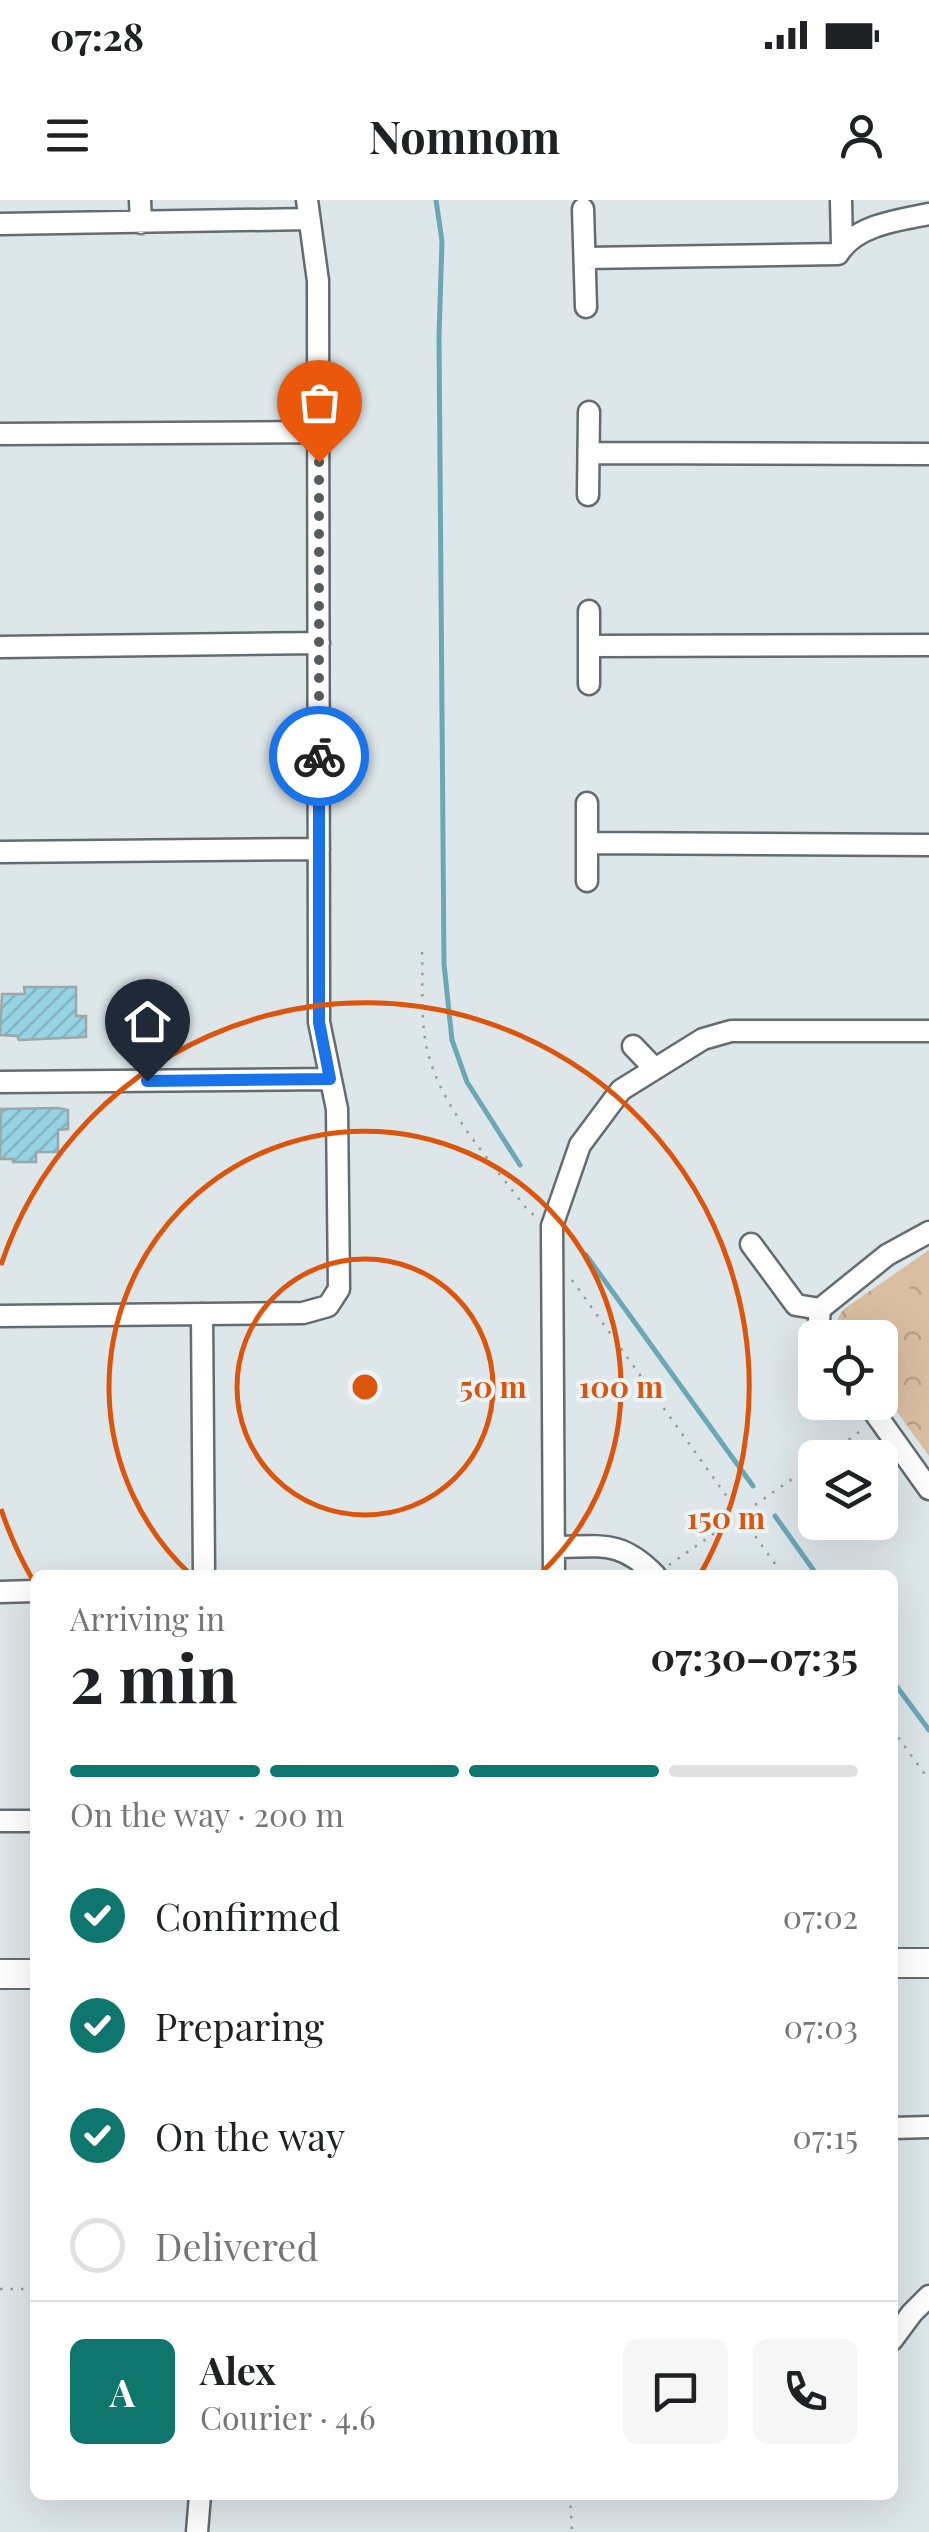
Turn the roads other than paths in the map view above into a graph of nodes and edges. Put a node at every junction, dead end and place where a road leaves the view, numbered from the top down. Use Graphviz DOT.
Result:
graph roads {
  1 [pos="140,200"];
  2 [pos="841,200"];
  3 [pos="584,209"];
  4 [pos="308,210"];
  5 [pos="929,214"];
  6 [pos="140,223"];
  7 [pos="0,224"];
  8 [pos="842,247"];
  9 [pos="585,258"];
  10 [pos="586,307"];
  11 [pos="590,412"];
  12 [pos="318,432"];
  13 [pos="0,434"];
  14 [pos="589,453"];
  15 [pos="929,454"];
  16 [pos="588,495"];
  17 [pos="589,611"];
  18 [pos="319,643"];
  19 [pos="929,645"];
  20 [pos="589,646"];
  21 [pos="0,647"];
  22 [pos="589,684"];
  23 [pos="586,803"];
  24 [pos="586,843"];
  25 [pos="929,845"];
  26 [pos="318,849"];
  27 [pos="0,852"];
  28 [pos="586,881"];
  29 [pos="929,1031"];
  30 [pos="633,1046"];
  31 [pos="655,1069"];
  32 [pos="330,1079"];
  33 [pos="0,1082"];
  34 [pos="929,1232"];
  35 [pos="751,1244"];
  36 [pos="820,1309"];
  37 [pos="202,1314"];
  38 [pos="0,1316"];
  39 [pos="819,1320"];
  40 [pos="880,1420"];
  41 [pos="929,1489"];
  42 [pos="554,1548"];
  43 [pos="204,1570"];
  44 [pos="554,1570"];
  45 [pos="662,1570"];
  46 [pos="30,1591"];
  47 [pos="0,1592"];
  48 [pos="0,1821"];
  49 [pos="30,1821"];
  50 [pos="898,1963"];
  51 [pos="929,1963"];
  52 [pos="0,1974"];
  53 [pos="30,1974"];
  54 [pos="929,2127"];
  55 [pos="898,2128"];
  56 [pos="929,2296"];
  57 [pos="898,2332"];
  58 [pos="200,2500"];
  59 [pos="197,2532"];
  1 -- 6 [label="street"];
  2 -- 8 [label="street"];
  3 -- 9 [label="street"];
  4 -- 6 [label="street"];
  4 -- 12 [label="street"];
  5 -- 8 [label="street"];
  6 -- 7 [label="street"];
  8 -- 9 [label="street"];
  9 -- 10 [label="street"];
  11 -- 14 [label="street"];
  12 -- 13 [label="street"];
  12 -- 18 [label="street"];
  14 -- 15 [label="street"];
  14 -- 16 [label="street"];
  17 -- 20 [label="street"];
  18 -- 21 [label="street"];
  18 -- 26 [label="street"];
  19 -- 20 [label="street"];
  20 -- 22 [label="street"];
  23 -- 24 [label="street"];
  24 -- 25 [label="street"];
  24 -- 28 [label="street"];
  26 -- 27 [label="street"];
  26 -- 32 [label="street"];
  29 -- 31 [label="street"];
  30 -- 31 [label="street"];
  31 -- 42 [label="street"];
  32 -- 33 [label="street"];
  32 -- 37 [label="street"];
  34 -- 36 [label="street"];
  35 -- 36 [label="street"];
  36 -- 39 [label="street"];
  37 -- 38 [label="street"];
  37 -- 43 [label="street"];
  40 -- 41 [label="street"];
  42 -- 44 [label="street"];
  42 -- 45 [label="street"];
  46 -- 47 [label="street"];
  48 -- 49 [label="street"];
  50 -- 51 [label="main road"];
  52 -- 53 [label="main road"];
  54 -- 55 [label="street"];
  56 -- 57 [label="street"];
  58 -- 59 [label="street"];
}
